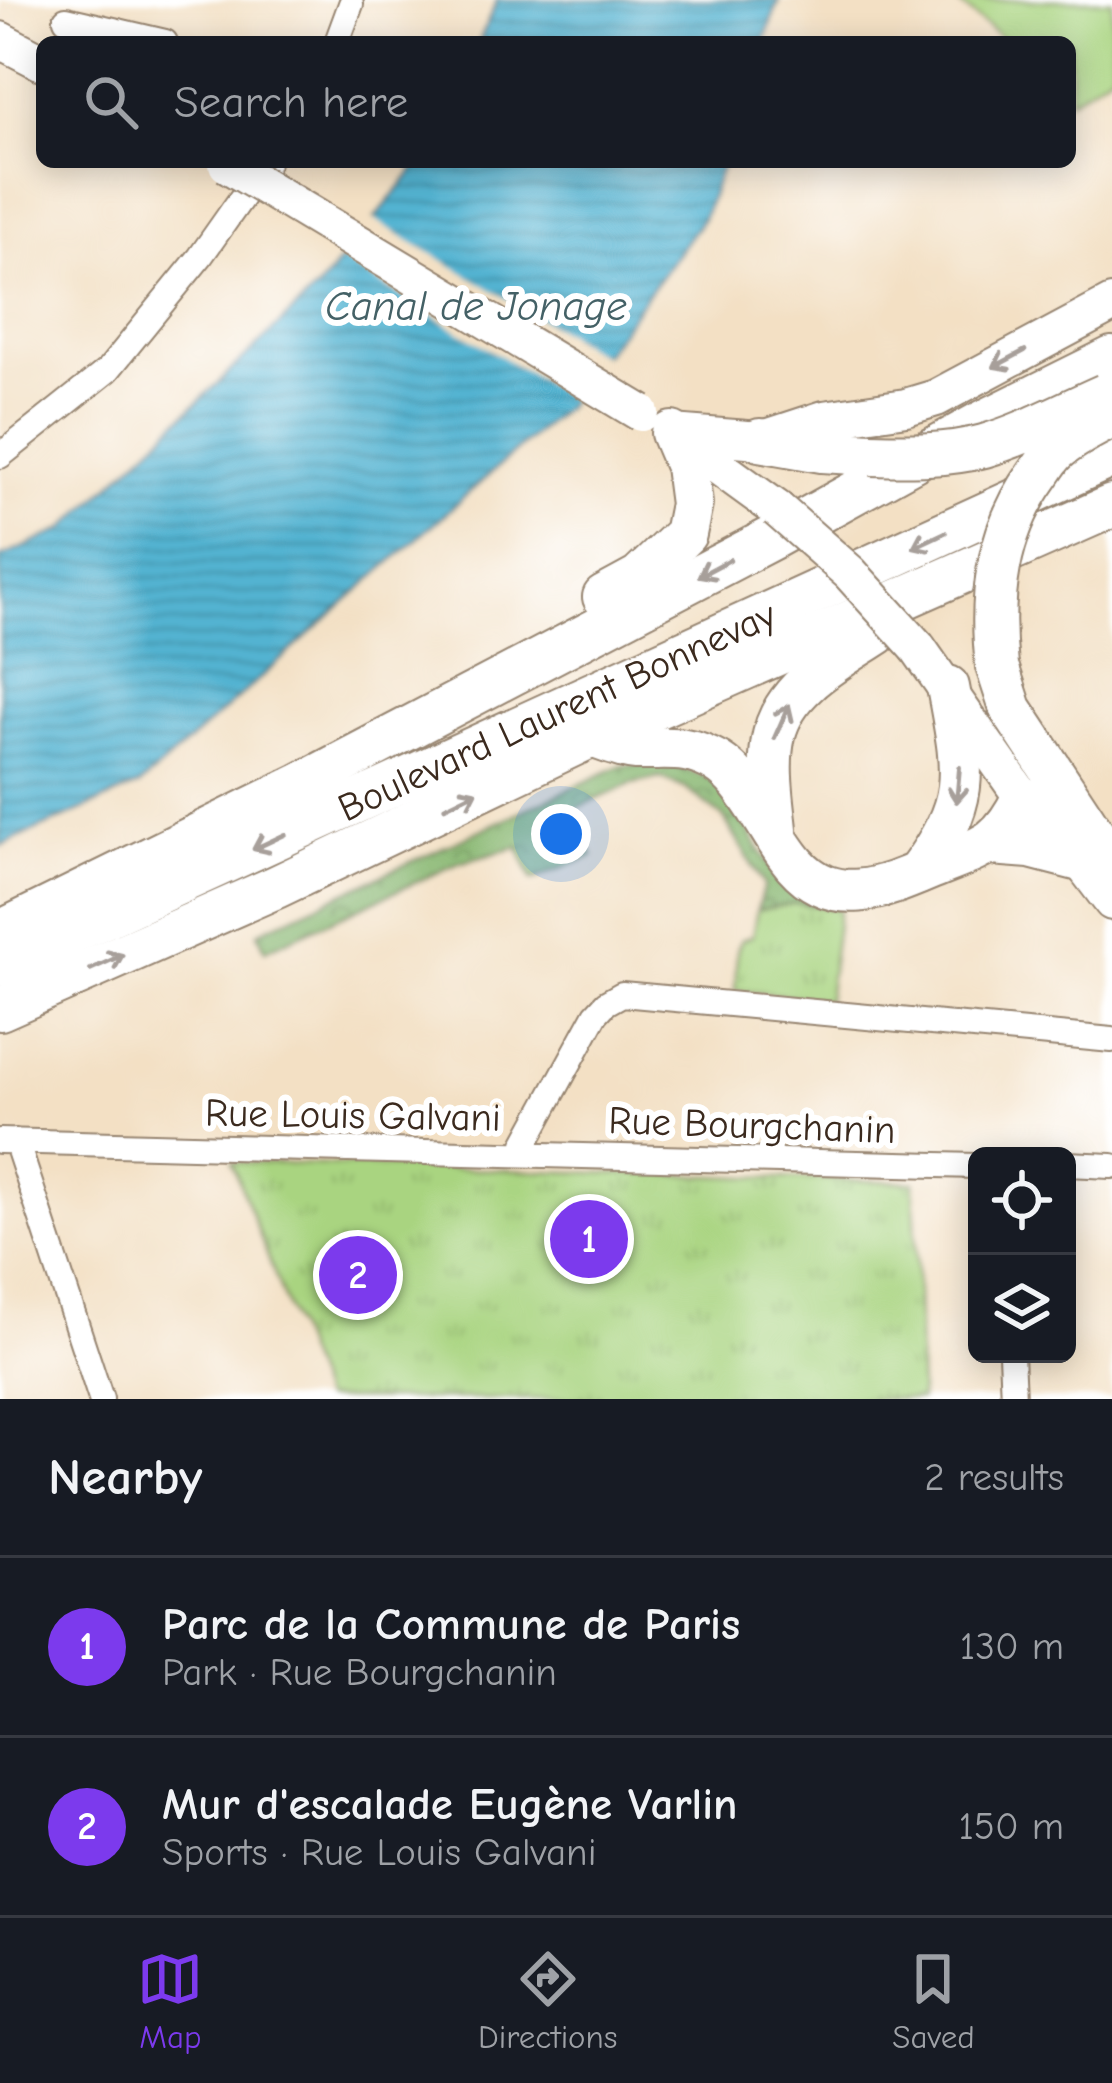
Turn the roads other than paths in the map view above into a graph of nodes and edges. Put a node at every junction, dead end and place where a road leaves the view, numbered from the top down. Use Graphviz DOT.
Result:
graph roads {
  1 [pos="355,1"];
  2 [pos="66,19"];
  3 [pos="139,36"];
  4 [pos="340,36"];
  5 [pos="0,40"];
  6 [pos="36,59"];
  7 [pos="233,168"];
  8 [pos="263,168"];
  9 [pos="1112,304"];
  10 [pos="1112,335"];
  11 [pos="1112,358"];
  12 [pos="1112,392"];
  13 [pos="1112,416"];
  14 [pos="656,423"];
  15 [pos="760,440"];
  16 [pos="0,456"];
  17 [pos="1112,456"];
  18 [pos="862,473"];
  19 [pos="1112,506"];
  20 [pos="917,594"];
  21 [pos="948,687"];
  22 [pos="592,736"];
  23 [pos="300,784"];
  24 [pos="1023,798"];
  25 [pos="777,836"];
  26 [pos="991,844"];
  27 [pos="1096,861"];
  28 [pos="918,874"];
  29 [pos="1112,902"];
  30 [pos="0,932"];
  31 [pos="0,965"];
  32 [pos="0,1010"];
  33 [pos="1112,1040"];
  34 [pos="8,1141"];
  35 [pos="524,1154"];
  36 [pos="1076,1164"];
  37 [pos="968,1166"];
  38 [pos="1112,1166"];
  39 [pos="1011,1363"];
  40 [pos="101,1399"];
  41 [pos="1013,1399"];
  1 -- 4 [label="street"];
  2 -- 3 [label="street"];
  5 -- 6 [label="main road"];
  7 -- 14 [label="main road, bridge"];
  8 -- 16 [label="street"];
  9 -- 15 [label="main road, one-way"];
  10 -- 18 [label="highway"];
  11 -- 18 [label="highway"];
  12 -- 18 [label="highway, bridge"];
  13 -- 27 [label="highway, bridge"];
  14 -- 15 [label="main road"];
  14 -- 21 [label="main road, bridge"];
  14 -- 23 [label="highway"];
  15 -- 18 [label="highway"];
  17 -- 31 [label="highway, Boulevard Laurent Bonnevay, one-way"];
  18 -- 23 [label="highway, one-way"];
  19 -- 20 [label="highway, Boulevard Laurent Bonnevay"];
  20 -- 22 [label="highway, Boulevard Laurent Bonnevay"];
  25 -- 20 [label="highway, one-way"];
  21 -- 24 [label="main road"];
  21 -- 28 [label="highway, one-way"];
  22 -- 25 [label="highway"];
  32 -- 22 [label="highway, Boulevard Laurent Bonnevay, one-way"];
  23 -- 30 [label="highway"];
  24 -- 26 [label="highway"];
  24 -- 27 [label="main road"];
  25 -- 28 [label="highway"];
  26 -- 27 [label="highway"];
  26 -- 28 [label="highway"];
  27 -- 29 [label="main road"];
  33 -- 35 [label="street, Rue Louis Galvani"];
  34 -- 35 [label="street, Rue Louis Galvani"];
  34 -- 40 [label="street"];
  35 -- 37 [label="street, Rue Bourgchanin"];
  36 -- 38 [label="street"];
  39 -- 41 [label="street"];
}
